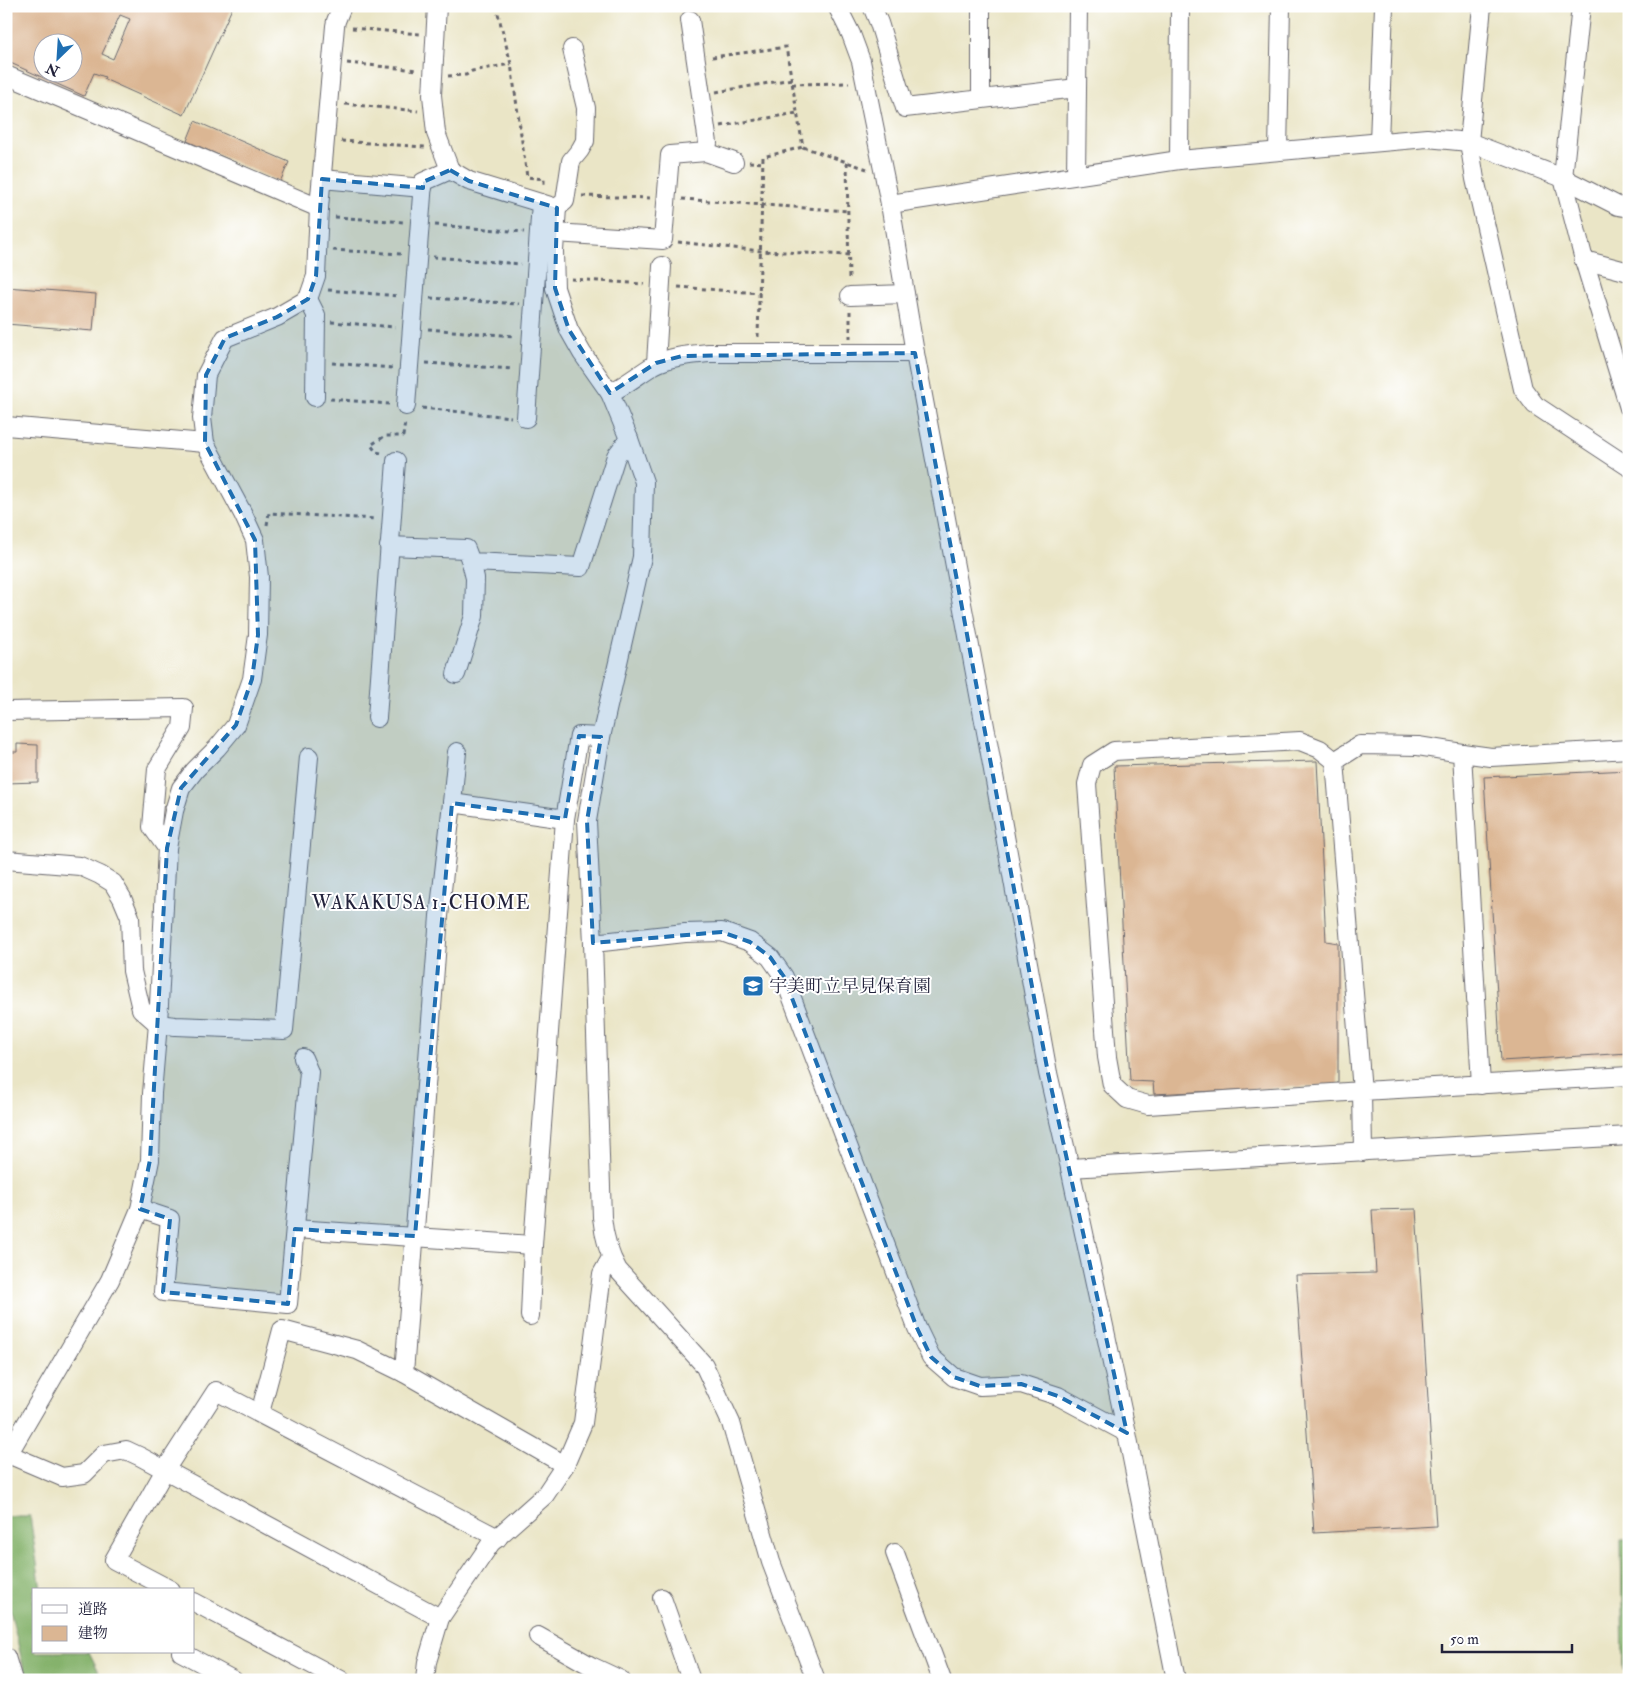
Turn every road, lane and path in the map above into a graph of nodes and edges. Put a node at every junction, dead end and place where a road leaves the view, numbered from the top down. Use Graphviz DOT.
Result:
graph roads {
  1 [pos="342,6"];
  2 [pos="437,6"];
  3 [pos="496,6"];
  4 [pos="837,6"];
  5 [pos="872,6"];
  6 [pos="981,6"];
  7 [pos="1078,6"];
  8 [pos="1180,6"];
  9 [pos="1281,6"];
  10 [pos="1384,6"];
  11 [pos="1482,6"];
  12 [pos="1581,6"];
  13 [pos="690,20"];
  14 [pos="335,26"];
  15 [pos="436,35"];
  16 [pos="572,49"];
  17 [pos="696,60"];
  18 [pos="332,62"];
  19 [pos="511,64"];
  20 [pos="433,74"];
  21 [pos="6,75"];
  22 [pos="792,79"];
  23 [pos="865,79"];
  24 [pos="792,84"];
  25 [pos="1077,88"];
  26 [pos="701,95"];
  27 [pos="981,99"];
  28 [pos="328,103"];
  29 [pos="434,112"];
  30 [pos="797,113"];
  31 [pos="706,128"];
  32 [pos="325,140"];
  33 [pos="1379,142"];
  34 [pos="1469,142"];
  35 [pos="426,147"];
  36 [pos="803,147"];
  37 [pos="1278,151"];
  38 [pos="706,152"];
  39 [pos="1179,160"];
  40 [pos="734,162"];
  41 [pos="847,162"];
  42 [pos="883,168"];
  43 [pos="450,170"];
  44 [pos="1076,175"];
  45 [pos="1564,178"];
  46 [pos="322,179"];
  47 [pos="423,188"];
  48 [pos="666,198"];
  49 [pos="552,204"];
  50 [pos="890,204"];
  51 [pos="762,206"];
  52 [pos="1629,208"];
  53 [pos="848,211"];
  54 [pos="319,212"];
  55 [pos="420,224"];
  56 [pos="547,233"];
  57 [pos="663,240"];
  58 [pos="318,248"];
  59 [pos="761,251"];
  60 [pos="849,255"];
  61 [pos="418,256"];
  62 [pos="1584,260"];
  63 [pos="537,266"];
  64 [pos="662,266"];
  65 [pos="1629,272"];
  66 [pos="555,278"];
  67 [pos="660,286"];
  68 [pos="760,293"];
  69 [pos="310,294"];
  70 [pos="905,294"];
  71 [pos="850,296"];
  72 [pos="414,297"];
  73 [pos="535,305"];
  74 [pos="316,321"];
  75 [pos="412,328"];
  76 [pos="532,338"];
  77 [pos="758,353"];
  78 [pos="851,353"];
  79 [pos="915,353"];
  80 [pos="316,361"];
  81 [pos="656,363"];
  82 [pos="409,365"];
  83 [pos="530,371"];
  84 [pos="610,393"];
  85 [pos="315,397"];
  86 [pos="406,406"];
  87 [pos="1629,408"];
  88 [pos="526,418"];
  89 [pos="6,426"];
  90 [pos="629,439"];
  91 [pos="205,443"];
  92 [pos="396,461"];
  93 [pos="1629,467"];
  94 [pos="391,519"];
  95 [pos="255,545"];
  96 [pos="389,546"];
  97 [pos="471,562"];
  98 [pos="456,674"];
  99 [pos="6,711"];
  100 [pos="377,718"];
  101 [pos="601,737"];
  102 [pos="1629,749"];
  103 [pos="457,752"];
  104 [pos="1462,753"];
  105 [pos="309,757"];
  106 [pos="1335,761"];
  107 [pos="452,803"];
  108 [pos="566,819"];
  109 [pos="167,848"];
  110 [pos="6,860"];
  111 [pos="593,943"];
  112 [pos="158,1024"];
  113 [pos="302,1058"];
  114 [pos="1629,1076"];
  115 [pos="1481,1084"];
  116 [pos="1362,1091"];
  117 [pos="1629,1136"];
  118 [pos="1363,1152"];
  119 [pos="1070,1168"];
  120 [pos="140,1209"];
  121 [pos="295,1229"];
  122 [pos="415,1236"];
  123 [pos="533,1245"];
  124 [pos="611,1258"];
  125 [pos="530,1316"];
  126 [pos="404,1373"];
  127 [pos="260,1413"];
  128 [pos="1127,1433"];
  129 [pos="7,1456"];
  130 [pos="565,1465"];
  131 [pos="165,1470"];
  132 [pos="498,1538"];
  133 [pos="895,1553"];
  134 [pos="167,1588"];
  135 [pos="662,1598"];
  136 [pos="195,1603"];
  137 [pos="440,1618"];
  138 [pos="538,1636"];
  139 [pos="185,1654"];
  140 [pos="6,1657"];
  141 [pos="13,1680"];
  142 [pos="233,1680"];
  143 [pos="341,1680"];
  144 [pos="425,1680"];
  145 [pos="621,1680"];
  146 [pos="691,1680"];
  147 [pos="816,1680"];
  148 [pos="942,1680"];
  149 [pos="1176,1680"];
  1 -- 14 [label="street"];
  2 -- 15 [label="street"];
  3 -- 19 [label="path"];
  4 -- 23 [label="street"];
  5 -- 27 [label="street"];
  6 -- 27 [label="street"];
  7 -- 25 [label="street"];
  8 -- 39 [label="street"];
  9 -- 37 [label="street"];
  10 -- 33 [label="street"];
  11 -- 34 [label="street"];
  12 -- 45 [label="street"];
  13 -- 17 [label="street"];
  14 -- 15 [label="path"];
  14 -- 18 [label="street"];
  15 -- 20 [label="street"];
  16 -- 49 [label="street"];
  17 -- 22 [label="path"];
  17 -- 26 [label="street"];
  18 -- 20 [label="path"];
  18 -- 28 [label="street"];
  19 -- 20 [label="path"];
  19 -- 49 [label="path"];
  20 -- 29 [label="street"];
  21 -- 54 [label="street"];
  22 -- 24 [label="path"];
  22 -- 26 [label="path"];
  23 -- 24 [label="path"];
  23 -- 42 [label="street"];
  24 -- 30 [label="path"];
  25 -- 27 [label="street"];
  25 -- 44 [label="street"];
  26 -- 31 [label="street"];
  28 -- 29 [label="path"];
  28 -- 32 [label="street"];
  29 -- 43 [label="street"];
  30 -- 31 [label="path"];
  30 -- 36 [label="path"];
  31 -- 38 [label="street"];
  32 -- 35 [label="path"];
  32 -- 46 [label="street"];
  33 -- 34 [label="street"];
  33 -- 37 [label="street"];
  34 -- 45 [label="street"];
  34 -- 93 [label="street"];
  36 -- 41 [label="path"];
  36 -- 51 [label="path"];
  37 -- 39 [label="street"];
  38 -- 40 [label="street"];
  38 -- 48 [label="street"];
  39 -- 44 [label="street"];
  41 -- 42 [label="path"];
  41 -- 53 [label="path"];
  42 -- 50 [label="street"];
  43 -- 47 [label="street"];
  43 -- 49 [label="street"];
  44 -- 50 [label="street"];
  45 -- 52 [label="street"];
  45 -- 62 [label="street"];
  46 -- 47 [label="street"];
  46 -- 54 [label="street"];
  47 -- 55 [label="street"];
  48 -- 49 [label="path"];
  48 -- 51 [label="path"];
  48 -- 57 [label="street"];
  49 -- 56 [label="street"];
  50 -- 70 [label="street"];
  51 -- 53 [label="path"];
  51 -- 59 [label="path"];
  53 -- 60 [label="path"];
  54 -- 55 [label="path"];
  54 -- 58 [label="street"];
  55 -- 56 [label="path"];
  55 -- 61 [label="street"];
  56 -- 57 [label="street"];
  56 -- 63 [label="street"];
  56 -- 66 [label="street"];
  57 -- 59 [label="path"];
  58 -- 61 [label="path"];
  58 -- 69 [label="street"];
  59 -- 60 [label="path"];
  59 -- 68 [label="path"];
  60 -- 71 [label="path"];
  61 -- 63 [label="path"];
  61 -- 72 [label="street"];
  62 -- 65 [label="street"];
  62 -- 87 [label="street"];
  63 -- 73 [label="street"];
  64 -- 67 [label="street"];
  66 -- 67 [label="path"];
  66 -- 84 [label="street"];
  67 -- 68 [label="path"];
  67 -- 81 [label="street"];
  68 -- 77 [label="path"];
  69 -- 72 [label="path"];
  69 -- 74 [label="street"];
  69 -- 91 [label="street"];
  70 -- 71 [label="street"];
  70 -- 79 [label="street"];
  71 -- 78 [label="path"];
  72 -- 73 [label="path"];
  72 -- 75 [label="street"];
  73 -- 76 [label="street"];
  74 -- 75 [label="path"];
  74 -- 80 [label="street"];
  75 -- 76 [label="path"];
  75 -- 82 [label="street"];
  76 -- 83 [label="street"];
  77 -- 78 [label="street"];
  77 -- 81 [label="street"];
  78 -- 79 [label="street"];
  79 -- 119 [label="street"];
  80 -- 82 [label="path"];
  80 -- 85 [label="street"];
  81 -- 84 [label="street"];
  82 -- 83 [label="path"];
  82 -- 86 [label="street"];
  83 -- 88 [label="street"];
  84 -- 90 [label="street"];
  85 -- 86 [label="path"];
  86 -- 88 [label="path"];
  86 -- 92 [label="path"];
  89 -- 91 [label="street"];
  90 -- 97 [label="street"];
  90 -- 101 [label="street"];
  91 -- 95 [label="street"];
  92 -- 94 [label="street"];
  94 -- 95 [label="path"];
  94 -- 96 [label="street"];
  95 -- 109 [label="street"];
  96 -- 97 [label="street"];
  96 -- 100 [label="street"];
  97 -- 98 [label="street"];
  99 -- 109 [label="street"];
  101 -- 108 [label="street"];
  101 -- 111 [label="street"];
  102 -- 104 [label="street"];
  103 -- 107 [label="street"];
  104 -- 106 [label="street"];
  104 -- 115 [label="street"];
  105 -- 112 [label="street"];
  106 -- 116 [label="street"];
  106 -- 116 [label="street"];
  107 -- 108 [label="street"];
  107 -- 122 [label="street"];
  108 -- 123 [label="street"];
  109 -- 112 [label="street"];
  110 -- 112 [label="street"];
  111 -- 124 [label="street"];
  111 -- 128 [label="street"];
  112 -- 120 [label="street"];
  113 -- 121 [label="street"];
  114 -- 115 [label="street"];
  115 -- 116 [label="street"];
  116 -- 118 [label="street"];
  117 -- 118 [label="street"];
  118 -- 119 [label="street"];
  119 -- 128 [label="street"];
  120 -- 121 [label="street"];
  120 -- 129 [label="street"];
  121 -- 122 [label="street"];
  122 -- 123 [label="street"];
  122 -- 126 [label="street"];
  123 -- 125 [label="street"];
  124 -- 130 [label="street"];
  124 -- 147 [label="street"];
  126 -- 127 [label="street"];
  126 -- 130 [label="street"];
  127 -- 131 [label="street"];
  127 -- 132 [label="street"];
  128 -- 149 [label="street"];
  129 -- 131 [label="street"];
  130 -- 132 [label="street"];
  131 -- 134 [label="street"];
  131 -- 137 [label="street"];
  132 -- 137 [label="street"];
  133 -- 148 [label="street"];
  135 -- 146 [label="street"];
  136 -- 143 [label="street"];
  137 -- 144 [label="street"];
  138 -- 145 [label="street"];
  139 -- 142 [label="street"];
  140 -- 141 [label="street"];
}
